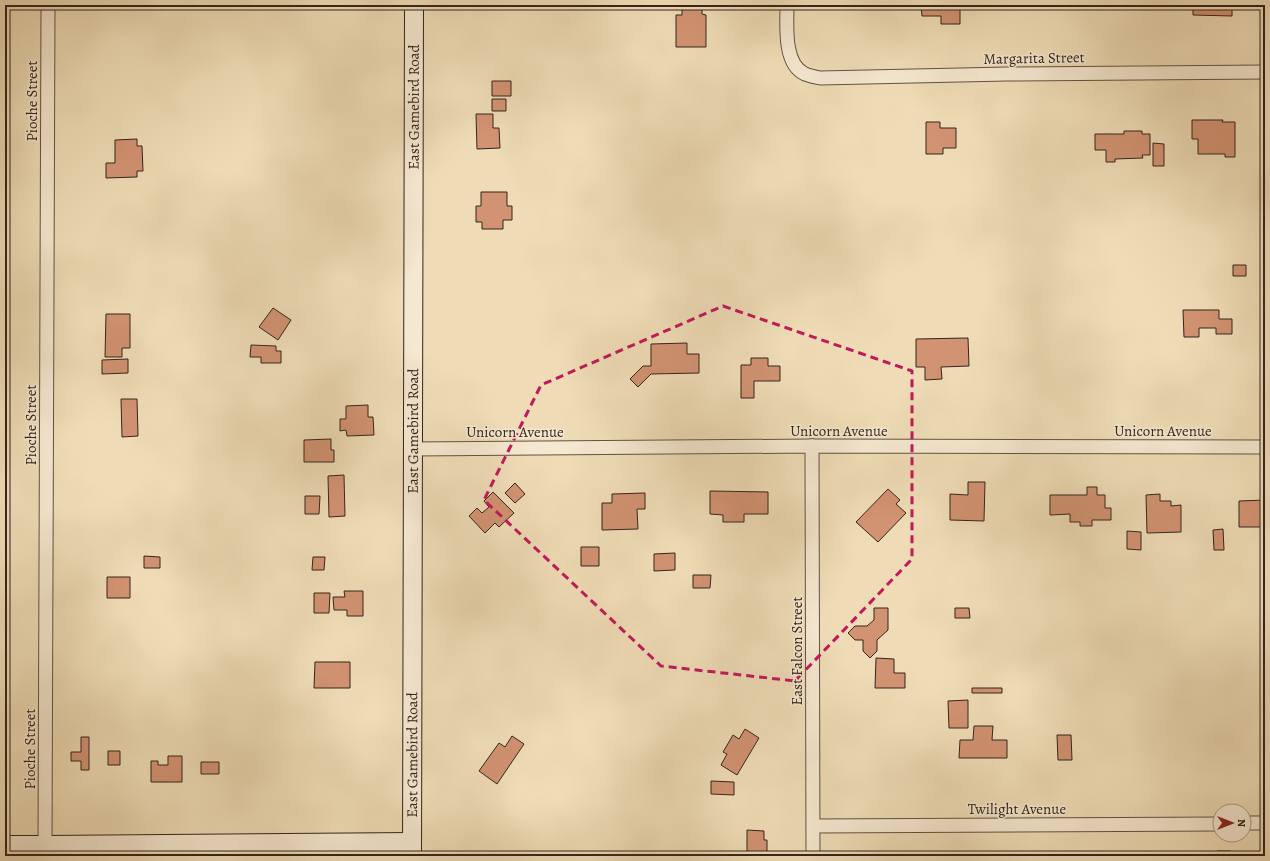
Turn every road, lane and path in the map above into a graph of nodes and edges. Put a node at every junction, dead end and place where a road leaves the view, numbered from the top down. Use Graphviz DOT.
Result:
graph roads {
  1 [pos="48,5"];
  2 [pos="414,5"];
  3 [pos="787,5"];
  4 [pos="1265,72"];
  5 [pos="812,446"];
  6 [pos="1265,447"];
  7 [pos="413,449"];
  8 [pos="1252,823"];
  9 [pos="1265,823"];
  10 [pos="1212,824"];
  11 [pos="813,826"];
  12 [pos="5,844"];
  13 [pos="45,845"];
  14 [pos="412,849"];
  15 [pos="813,856"];
  1 -- 13 [label="street, Pioche Street"];
  2 -- 7 [label="main road, East Gamebird Road"];
  3 -- 4 [label="street, Margarita Street"];
  5 -- 6 [label="street, Unicorn Avenue"];
  5 -- 7 [label="street, Unicorn Avenue"];
  5 -- 11 [label="street, East Falcon Street"];
  7 -- 14 [label="main road, East Gamebird Road"];
  8 -- 9 [label="street"];
  10 -- 11 [label="street, Twilight Avenue"];
  11 -- 15 [label="street, East Falcon Street"];
  12 -- 13 [label="main road"];
  13 -- 14 [label="main road"];
}
